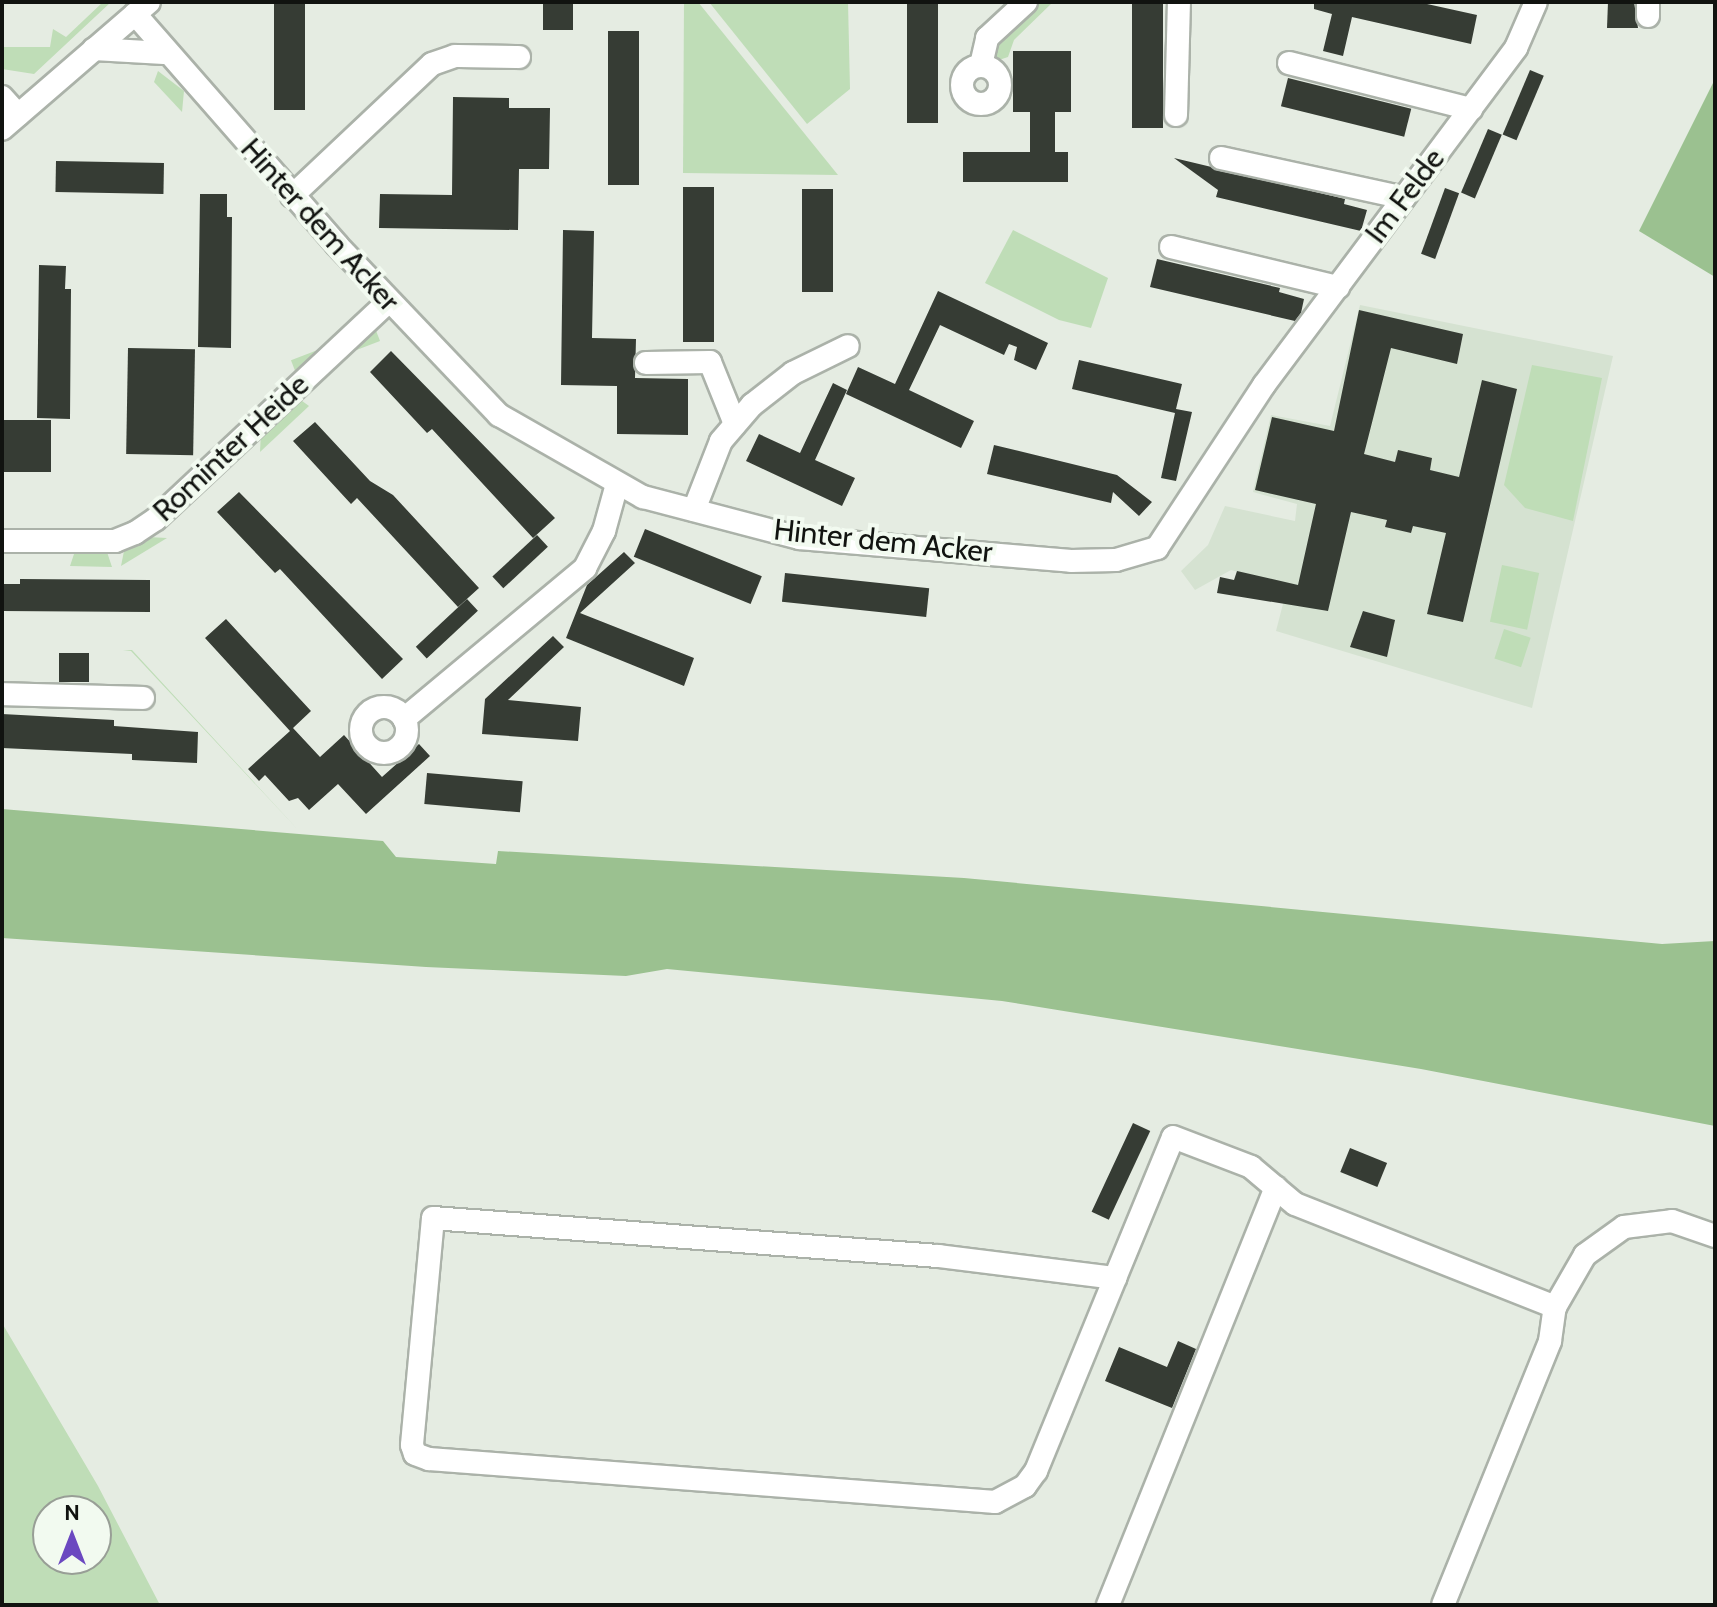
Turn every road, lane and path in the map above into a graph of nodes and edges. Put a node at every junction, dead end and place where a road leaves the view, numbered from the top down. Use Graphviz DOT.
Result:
graph roads {
  1 [pos="1026,2"];
  2 [pos="1179,2"];
  3 [pos="1536,2"];
  4 [pos="142,8"];
  5 [pos="94,49"];
  6 [pos="164,53"];
  7 [pos="519,57"];
  8 [pos="1289,63"];
  9 [pos="981,65"];
  10 [pos="2,97"];
  11 [pos="1471,109"];
  12 [pos="1176,115"];
  13 [pos="10,122"];
  14 [pos="1221,158"];
  15 [pos="292,196"];
  16 [pos="1404,198"];
  17 [pos="1171,247"];
  18 [pos="1338,287"];
  19 [pos="389,301"];
  20 [pos="848,346"];
  21 [pos="646,363"];
  22 [pos="1264,385"];
  23 [pos="735,424"];
  24 [pos="617,484"];
  25 [pos="694,510"];
  26 [pos="2,541"];
  27 [pos="2,694"];
  28 [pos="143,698"];
  29 [pos="404,719"];
  30 [pos="1276,1188"];
  31 [pos="1715,1236"];
  32 [pos="1115,1278"];
  33 [pos="1555,1307"];
  34 [pos="1108,1605"];
  35 [pos="1443,1605"];
  1 -- 9 [label="street"];
  2 -- 12 [label="street"];
  3 -- 11 [label="street, Im Felde"];
  4 -- 5 [label="street"];
  4 -- 6 [label="street, Hinter dem Acker"];
  5 -- 6 [label="street"];
  5 -- 13 [label="street"];
  6 -- 15 [label="street, Hinter dem Acker"];
  7 -- 15 [label="street"];
  8 -- 11 [label="street"];
  10 -- 13 [label="street"];
  11 -- 16 [label="street, Im Felde"];
  14 -- 16 [label="street"];
  15 -- 19 [label="street, Hinter dem Acker"];
  16 -- 18 [label="street, Im Felde"];
  17 -- 18 [label="street"];
  18 -- 22 [label="street, Im Felde"];
  19 -- 24 [label="street, Hinter dem Acker"];
  19 -- 26 [label="street, Rominter Heide"];
  20 -- 23 [label="street"];
  21 -- 23 [label="street"];
  22 -- 25 [label="street, Hinter dem Acker"];
  23 -- 25 [label="street"];
  24 -- 25 [label="street, Hinter dem Acker"];
  24 -- 29 [label="street"];
  27 -- 28 [label="street"];
  30 -- 32 [label="street"];
  30 -- 33 [label="street"];
  30 -- 34 [label="street"];
  31 -- 33 [label="street"];
  32 -- 32 [label="street"];
  33 -- 35 [label="street"];
}
